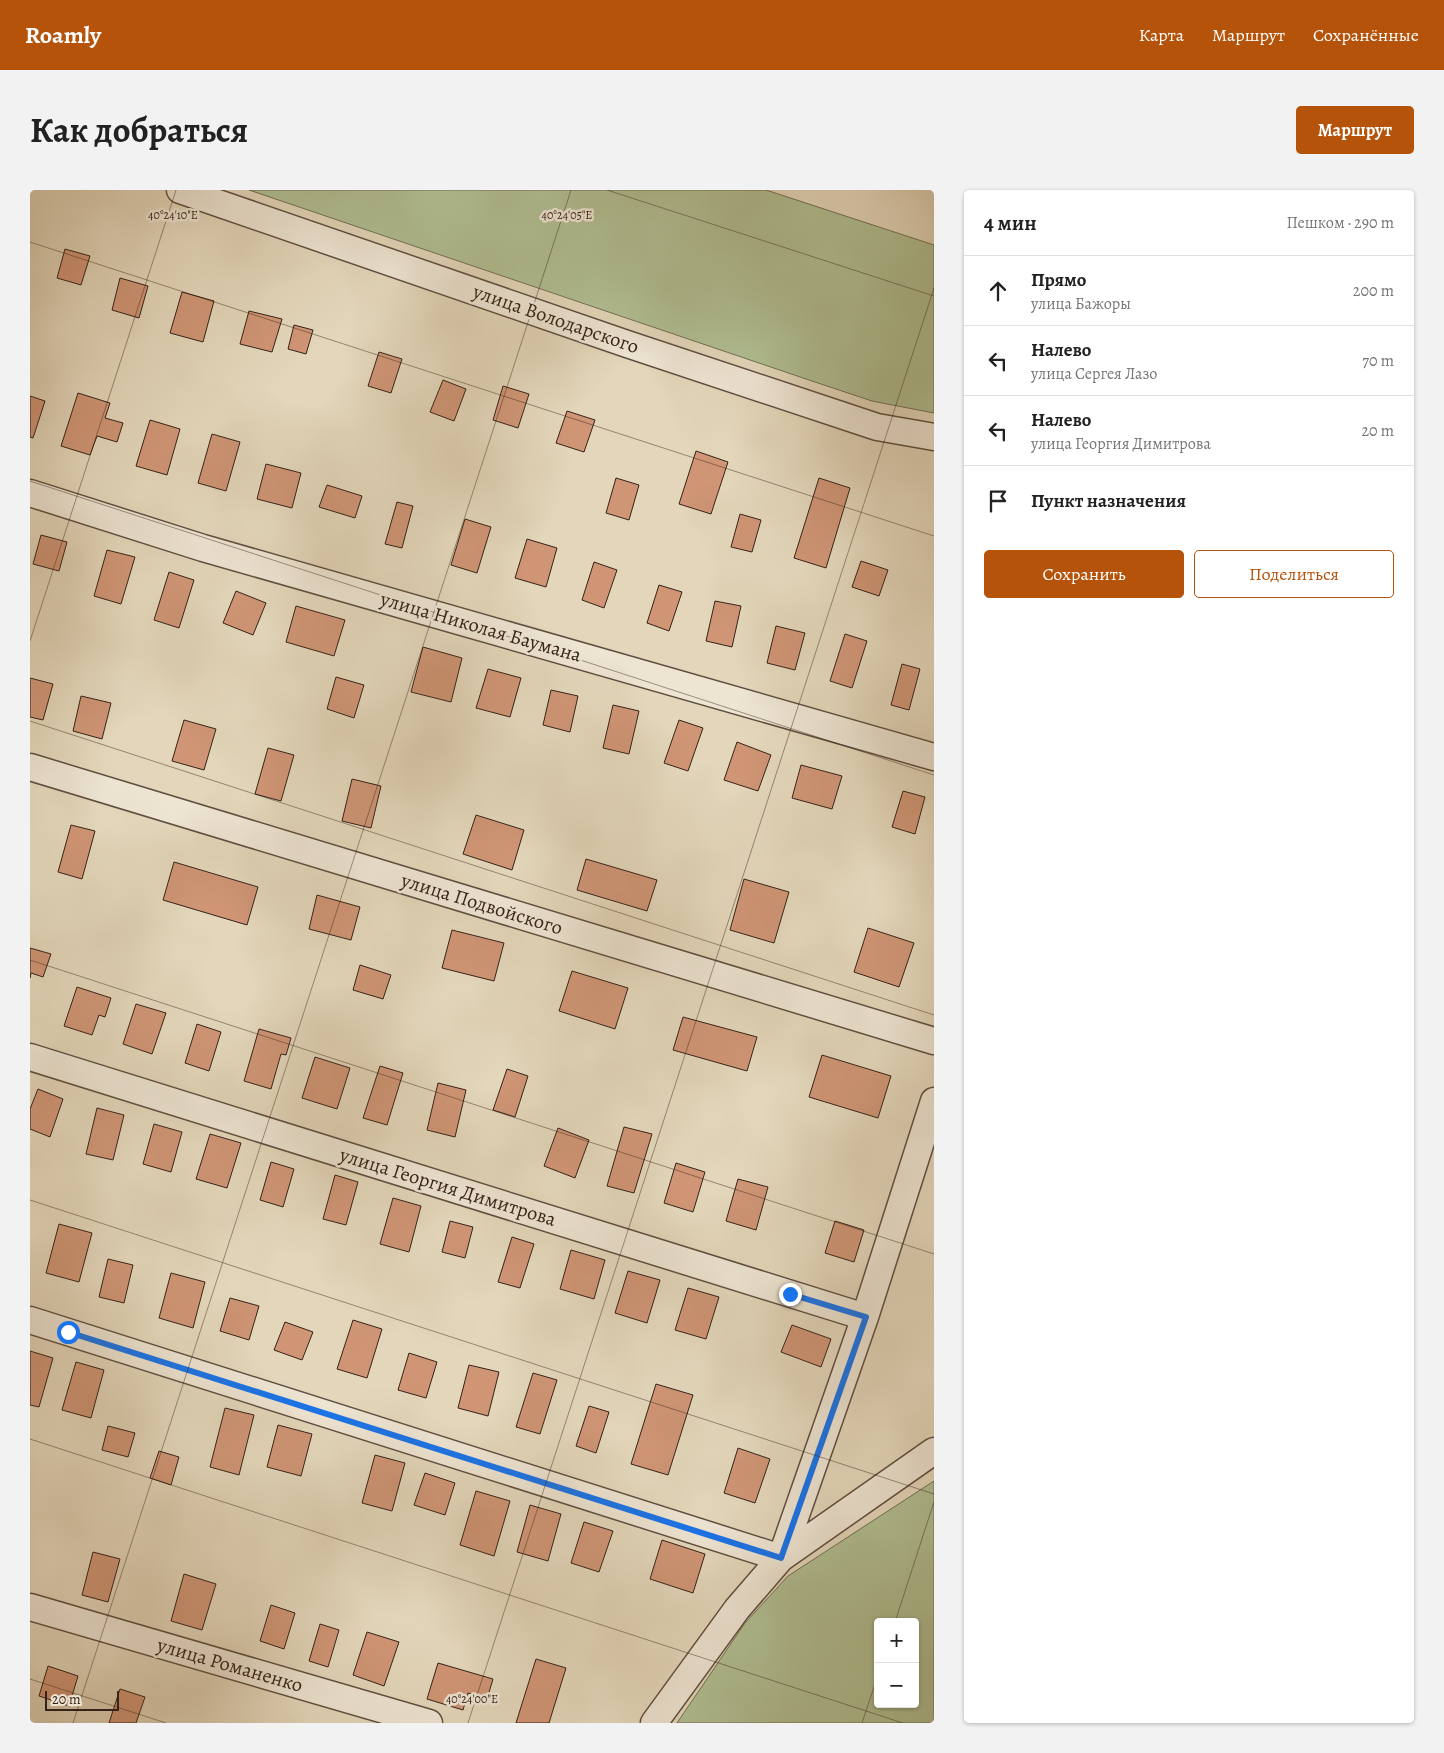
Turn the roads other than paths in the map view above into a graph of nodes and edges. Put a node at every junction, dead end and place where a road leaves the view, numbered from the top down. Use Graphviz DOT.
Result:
graph roads {
  1 [pos="180,190"];
  2 [pos="934,437"];
  3 [pos="30,493"];
  4 [pos="934,757"];
  5 [pos="30,767"];
  6 [pos="934,1041"];
  7 [pos="30,1057"];
  8 [pos="934,1101"];
  9 [pos="866,1317"];
  10 [pos="30,1320"];
  11 [pos="934,1451"];
  12 [pos="781,1558"];
  13 [pos="30,1607"];
  14 [pos="429,1723"];
  15 [pos="654,1723"];
  1 -- 2 [label="street, улица Володарского"];
  3 -- 4 [label="street, улица Николая Баумана"];
  5 -- 6 [label="street, улица Подвойского"];
  7 -- 9 [label="street, улица Георгия Димитрова"];
  8 -- 9 [label="street"];
  9 -- 12 [label="street"];
  10 -- 12 [label="street"];
  11 -- 12 [label="street"];
  12 -- 15 [label="street"];
  13 -- 14 [label="street, улица Романенко"];
}
